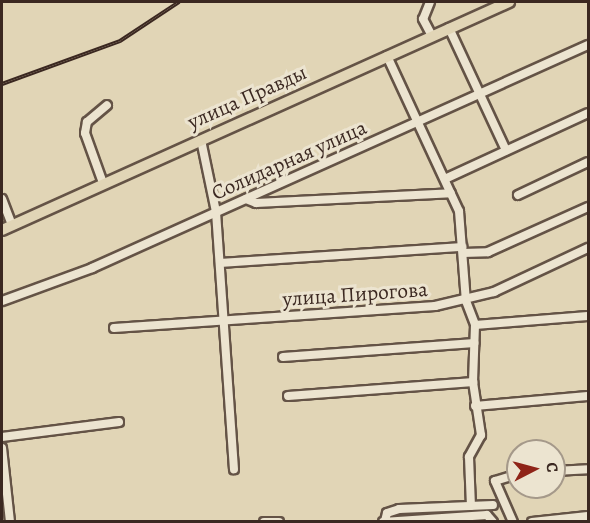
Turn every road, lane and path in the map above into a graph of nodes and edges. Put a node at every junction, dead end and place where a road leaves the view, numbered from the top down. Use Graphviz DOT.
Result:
graph roads {
  1 [pos="430,2"];
  2 [pos="509,2"];
  3 [pos="449,28"];
  4 [pos="432,36"];
  5 [pos="588,45"];
  6 [pos="387,56"];
  7 [pos="480,95"];
  8 [pos="107,105"];
  9 [pos="588,113"];
  10 [pos="417,123"];
  11 [pos="201,140"];
  12 [pos="506,150"];
  13 [pos="588,162"];
  14 [pos="447,178"];
  15 [pos="103,183"];
  16 [pos="451,193"];
  17 [pos="518,195"];
  18 [pos="246,199"];
  19 [pos="2,200"];
  20 [pos="588,207"];
  21 [pos="216,212"];
  22 [pos="7,227"];
  23 [pos="588,248"];
  24 [pos="463,250"];
  25 [pos="220,263"];
  26 [pos="2,301"];
  27 [pos="466,301"];
  28 [pos="588,316"];
  29 [pos="226,321"];
  30 [pos="476,325"];
  31 [pos="114,328"];
  32 [pos="474,344"];
  33 [pos="283,357"];
  34 [pos="473,382"];
  35 [pos="288,396"];
  36 [pos="588,396"];
  37 [pos="475,406"];
  38 [pos="119,422"];
  39 [pos="2,437"];
  40 [pos="2,448"];
  41 [pos="234,469"];
  42 [pos="588,469"];
  43 [pos="566,470"];
  44 [pos="506,478"];
  45 [pos="4,488"];
  46 [pos="502,498"];
  47 [pos="493,505"];
  48 [pos="471,506"];
  49 [pos="588,516"];
  50 [pos="386,521"];
  51 [pos="10,522"];
  52 [pos="264,522"];
  53 [pos="279,522"];
  54 [pos="494,522"];
  55 [pos="513,522"];
  56 [pos="532,522"];
  1 -- 4 [label="street"];
  2 -- 3 [label="main road, улица Правды"];
  3 -- 4 [label="main road, улица Правды"];
  3 -- 7 [label="street"];
  4 -- 6 [label="main road, улица Правды"];
  5 -- 7 [label="street, Солидарная улица"];
  6 -- 10 [label="street"];
  6 -- 11 [label="main road, улица Правды"];
  7 -- 10 [label="street, Солидарная улица"];
  7 -- 12 [label="street"];
  8 -- 15 [label="street"];
  9 -- 12 [label="street"];
  10 -- 14 [label="street"];
  10 -- 18 [label="street, Солидарная улица"];
  11 -- 15 [label="main road, улица Правды"];
  11 -- 21 [label="street"];
  12 -- 14 [label="street"];
  13 -- 17 [label="street"];
  14 -- 16 [label="street"];
  15 -- 22 [label="main road, улица Правды"];
  16 -- 18 [label="street"];
  16 -- 24 [label="street"];
  18 -- 21 [label="street, Солидарная улица"];
  19 -- 22 [label="street"];
  20 -- 24 [label="street"];
  21 -- 25 [label="street"];
  21 -- 26 [label="street, Солидарная улица"];
  23 -- 27 [label="street, улица Пирогова"];
  24 -- 25 [label="street"];
  24 -- 27 [label="street"];
  25 -- 29 [label="street"];
  27 -- 29 [label="street, улица Пирогова"];
  27 -- 30 [label="street"];
  28 -- 30 [label="street"];
  29 -- 31 [label="street, улица Пирогова"];
  29 -- 41 [label="street"];
  30 -- 32 [label="street"];
  32 -- 33 [label="street"];
  32 -- 34 [label="street"];
  34 -- 35 [label="street"];
  34 -- 37 [label="street"];
  36 -- 37 [label="street"];
  37 -- 48 [label="street"];
  38 -- 39 [label="street"];
  40 -- 45 [label="street"];
  42 -- 43 [label="street"];
  44 -- 46 [label="street"];
  45 -- 51 [label="street"];
  46 -- 47 [label="street"];
  46 -- 55 [label="street"];
  47 -- 48 [label="street"];
  47 -- 54 [label="street"];
  48 -- 50 [label="street"];
  49 -- 56 [label="street"];
  50 -- 54 [label="street"];
  52 -- 53 [label="street"];
}
